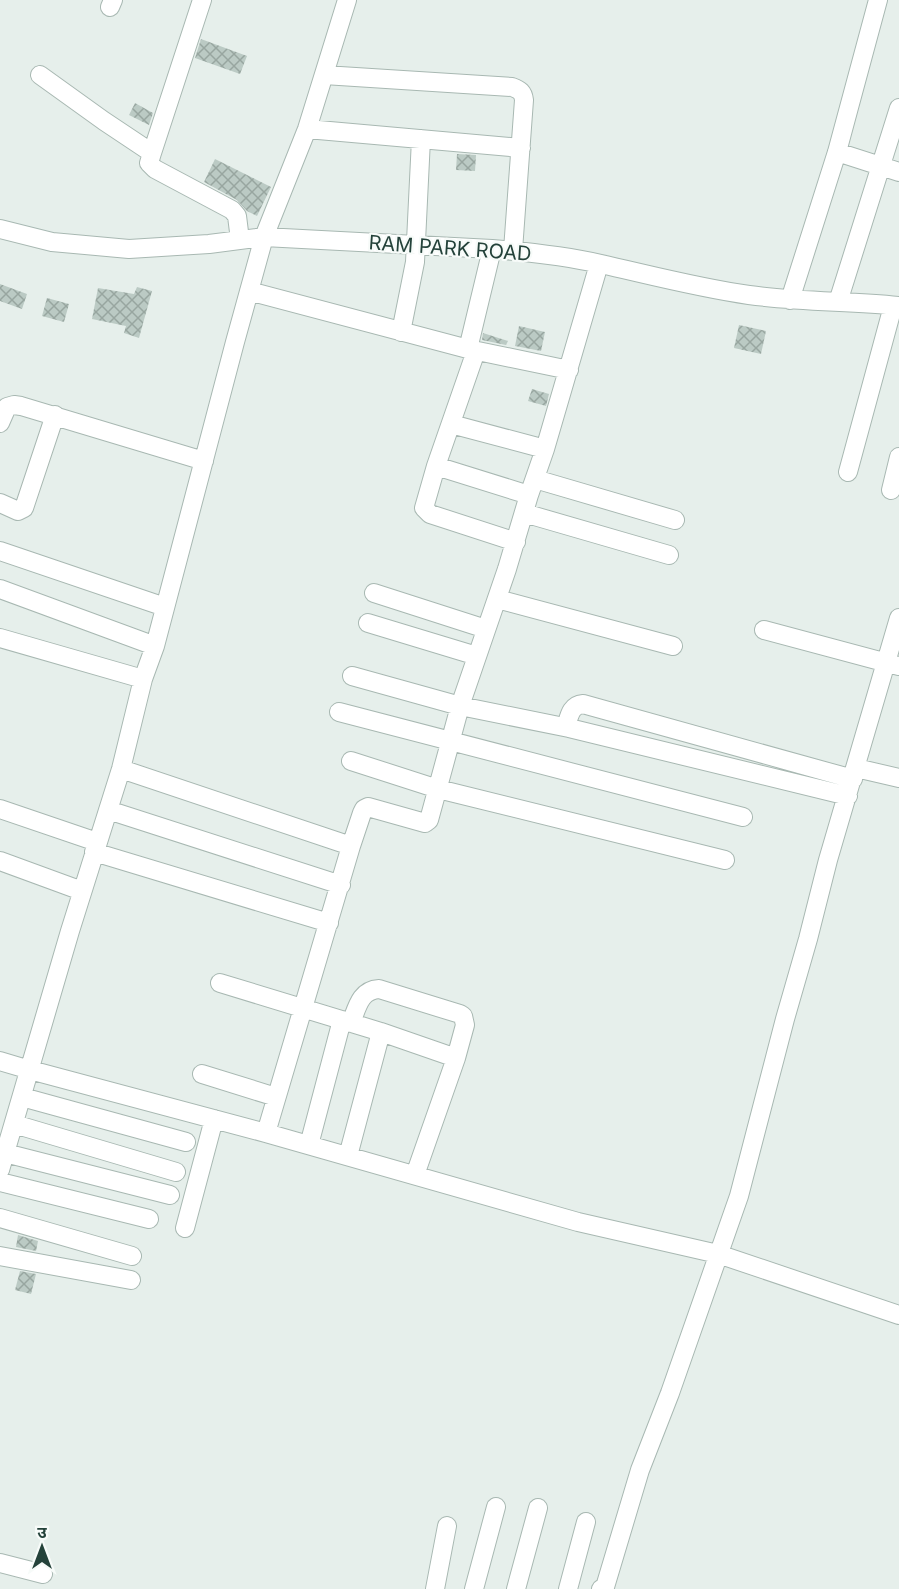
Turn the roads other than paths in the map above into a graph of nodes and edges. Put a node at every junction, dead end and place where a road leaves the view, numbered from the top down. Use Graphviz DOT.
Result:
graph roads {
  1 [pos="202,0"];
  2 [pos="347,0"];
  3 [pos="878,0"];
  4 [pos="40,75"];
  5 [pos="324,75"];
  6 [pos="899,108"];
  7 [pos="307,129"];
  8 [pos="421,139"];
  9 [pos="520,148"];
  10 [pos="837,152"];
  11 [pos="152,153"];
  12 [pos="881,166"];
  13 [pos="899,172"];
  14 [pos="0,229"];
  15 [pos="264,237"];
  16 [pos="240,240"];
  17 [pos="415,244"];
  18 [pos="492,249"];
  19 [pos="513,250"];
  20 [pos="599,264"];
  21 [pos="249,291"];
  22 [pos="790,300"];
  23 [pos="838,302"];
  24 [pos="896,306"];
  25 [pos="401,332"];
  26 [pos="472,350"];
  27 [pos="569,370"];
  28 [pos="55,415"];
  29 [pos="0,423"];
  30 [pos="451,424"];
  31 [pos="545,449"];
  32 [pos="899,457"];
  33 [pos="204,461"];
  34 [pos="436,465"];
  35 [pos="848,472"];
  36 [pos="532,487"];
  37 [pos="891,490"];
  38 [pos="0,503"];
  39 [pos="524,513"];
  40 [pos="675,520"];
  41 [pos="516,542"];
  42 [pos="0,551"];
  43 [pos="669,555"];
  44 [pos="0,589"];
  45 [pos="374,593"];
  46 [pos="497,599"];
  47 [pos="165,607"];
  48 [pos="368,623"];
  49 [pos="486,629"];
  50 [pos="898,629"];
  51 [pos="764,630"];
  52 [pos="0,638"];
  53 [pos="155,646"];
  54 [pos="673,646"];
  55 [pos="477,656"];
  56 [pos="893,665"];
  57 [pos="352,676"];
  58 [pos="143,678"];
  59 [pos="460,706"];
  60 [pos="339,712"];
  61 [pos="566,727"];
  62 [pos="450,741"];
  63 [pos="351,761"];
  64 [pos="121,769"];
  65 [pos="899,778"];
  66 [pos="852,781"];
  67 [pos="438,789"];
  68 [pos="0,809"];
  69 [pos="108,810"];
  70 [pos="743,817"];
  71 [pos="351,846"];
  72 [pos="95,847"];
  73 [pos="725,860"];
  74 [pos="0,861"];
  75 [pos="341,885"];
  76 [pos="82,891"];
  77 [pos="329,924"];
  78 [pos="220,983"];
  79 [pos="302,1008"];
  80 [pos="346,1022"];
  81 [pos="381,1032"];
  82 [pos="456,1058"];
  83 [pos="0,1061"];
  84 [pos="30,1070"];
  85 [pos="202,1074"];
  86 [pos="22,1097"];
  87 [pos="276,1097"];
  88 [pos="214,1119"];
  89 [pos="14,1124"];
  90 [pos="266,1132"];
  91 [pos="186,1142"];
  92 [pos="309,1145"];
  93 [pos="348,1156"];
  94 [pos="3,1161"];
  95 [pos="176,1172"];
  96 [pos="415,1175"];
  97 [pos="0,1182"];
  98 [pos="170,1195"];
  99 [pos="0,1218"];
  100 [pos="149,1219"];
  101 [pos="185,1228"];
  102 [pos="718,1254"];
  103 [pos="0,1256"];
  104 [pos="132,1256"];
  105 [pos="132,1280"];
  106 [pos="899,1315"];
  107 [pos="496,1507"];
  108 [pos="538,1508"];
  109 [pos="586,1522"];
  110 [pos="447,1526"];
  111 [pos="0,1563"];
  112 [pos="43,1574"];
  113 [pos="607,1588"];
  114 [pos="435,1589"];
  115 [pos="474,1589"];
  116 [pos="516,1589"];
  117 [pos="568,1589"];
  1 -- 11 [label="street"];
  2 -- 5 [label="street"];
  3 -- 10 [label="street"];
  4 -- 11 [label="street"];
  5 -- 7 [label="street"];
  5 -- 9 [label="street"];
  6 -- 12 [label="street"];
  7 -- 8 [label="street"];
  7 -- 15 [label="street"];
  8 -- 9 [label="street"];
  8 -- 17 [label="street"];
  9 -- 19 [label="street"];
  10 -- 12 [label="street"];
  10 -- 22 [label="street"];
  11 -- 16 [label="street"];
  12 -- 13 [label="street"];
  12 -- 23 [label="street"];
  14 -- 16 [label="street, RAM PARK ROAD"];
  15 -- 16 [label="street, RAM PARK ROAD"];
  15 -- 17 [label="street, RAM PARK ROAD"];
  15 -- 21 [label="street"];
  17 -- 18 [label="street, RAM PARK ROAD"];
  17 -- 25 [label="street"];
  18 -- 19 [label="street, RAM PARK ROAD"];
  18 -- 26 [label="street"];
  19 -- 20 [label="street, RAM PARK ROAD"];
  20 -- 22 [label="street, RAM PARK ROAD"];
  20 -- 27 [label="street"];
  21 -- 25 [label="street"];
  21 -- 33 [label="street"];
  22 -- 23 [label="street, RAM PARK ROAD"];
  23 -- 24 [label="street, RAM PARK ROAD"];
  24 -- 35 [label="street"];
  25 -- 26 [label="street"];
  26 -- 27 [label="street"];
  26 -- 30 [label="street"];
  27 -- 31 [label="street"];
  28 -- 29 [label="street"];
  28 -- 33 [label="street"];
  28 -- 38 [label="street"];
  30 -- 31 [label="street"];
  30 -- 34 [label="street"];
  31 -- 36 [label="street"];
  32 -- 37 [label="street"];
  33 -- 47 [label="street"];
  34 -- 36 [label="street"];
  34 -- 41 [label="street"];
  36 -- 39 [label="street"];
  36 -- 40 [label="street"];
  39 -- 41 [label="street"];
  39 -- 43 [label="street"];
  41 -- 46 [label="street"];
  42 -- 47 [label="street"];
  44 -- 53 [label="street"];
  45 -- 49 [label="street"];
  46 -- 49 [label="street"];
  46 -- 54 [label="street"];
  47 -- 53 [label="street"];
  48 -- 55 [label="street"];
  49 -- 55 [label="street"];
  50 -- 56 [label="street"];
  51 -- 56 [label="street"];
  52 -- 58 [label="street"];
  53 -- 58 [label="street"];
  55 -- 59 [label="street"];
  56 -- 66 [label="street"];
  57 -- 59 [label="street"];
  58 -- 64 [label="street"];
  59 -- 61 [label="street"];
  59 -- 62 [label="street"];
  60 -- 62 [label="street"];
  61 -- 66 [label="street"];
  61 -- 66 [label="street"];
  62 -- 67 [label="street"];
  62 -- 70 [label="street"];
  63 -- 67 [label="street"];
  64 -- 69 [label="street"];
  64 -- 71 [label="street"];
  65 -- 66 [label="street"];
  66 -- 102 [label="street"];
  67 -- 71 [label="street"];
  67 -- 73 [label="street"];
  68 -- 72 [label="street"];
  69 -- 72 [label="street"];
  69 -- 75 [label="street"];
  71 -- 75 [label="street"];
  72 -- 76 [label="street"];
  72 -- 77 [label="street"];
  74 -- 76 [label="street"];
  75 -- 77 [label="street"];
  76 -- 84 [label="street"];
  77 -- 79 [label="street"];
  78 -- 79 [label="street"];
  79 -- 80 [label="street"];
  79 -- 87 [label="street"];
  80 -- 81 [label="street"];
  80 -- 82 [label="street"];
  80 -- 92 [label="street"];
  81 -- 82 [label="street"];
  81 -- 93 [label="street"];
  82 -- 96 [label="street"];
  83 -- 84 [label="street"];
  84 -- 86 [label="street"];
  84 -- 88 [label="street"];
  85 -- 87 [label="street"];
  86 -- 89 [label="street"];
  86 -- 91 [label="street"];
  87 -- 90 [label="street"];
  88 -- 90 [label="street"];
  88 -- 101 [label="street"];
  89 -- 94 [label="street"];
  89 -- 95 [label="street"];
  90 -- 92 [label="street"];
  92 -- 93 [label="street"];
  93 -- 96 [label="street"];
  94 -- 98 [label="street"];
  96 -- 102 [label="street"];
  97 -- 100 [label="street"];
  99 -- 104 [label="street"];
  102 -- 106 [label="street"];
  102 -- 113 [label="street"];
  103 -- 105 [label="street"];
  107 -- 115 [label="street"];
  108 -- 116 [label="street"];
  109 -- 117 [label="street"];
  110 -- 114 [label="street"];
  111 -- 112 [label="street"];
}
